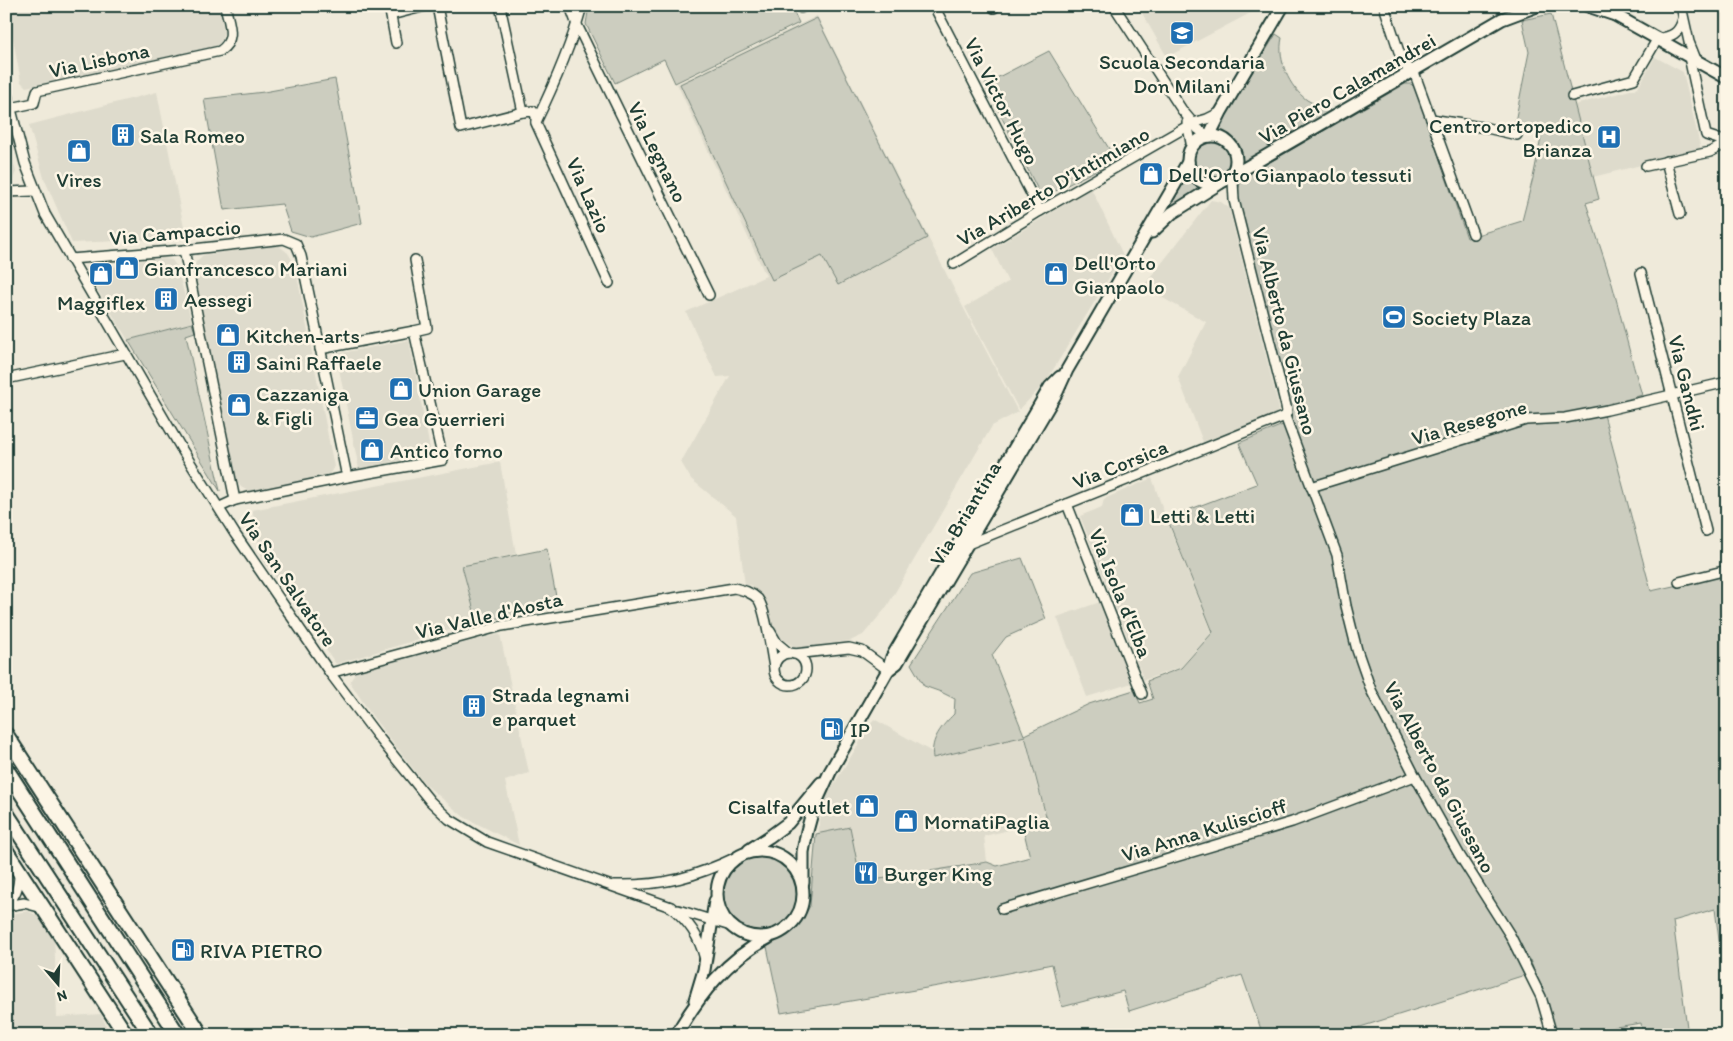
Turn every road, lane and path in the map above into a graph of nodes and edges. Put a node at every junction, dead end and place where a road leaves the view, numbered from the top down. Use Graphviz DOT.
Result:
graph roads {
  1 [pos="225,6"];
  2 [pos="426,6"];
  3 [pos="437,6"];
  4 [pos="500,6"];
  5 [pos="570,6"];
  6 [pos="582,6"];
  7 [pos="934,6"];
  8 [pos="1114,6"];
  9 [pos="1283,6"];
  10 [pos="1384,6"];
  11 [pos="1537,6"];
  12 [pos="1588,6"];
  13 [pos="1604,6"];
  14 [pos="1681,6"];
  15 [pos="390,11"];
  16 [pos="1614,15"];
  17 [pos="1683,19"];
  18 [pos="577,25"];
  19 [pos="1658,38"];
  20 [pos="396,43"];
  21 [pos="1693,59"];
  22 [pos="1414,72"];
  23 [pos="1727,78"];
  24 [pos="6,90"];
  25 [pos="1572,96"];
  26 [pos="11,108"];
  27 [pos="523,112"];
  28 [pos="1221,112"];
  29 [pos="1431,119"];
  30 [pos="536,123"];
  31 [pos="1190,125"];
  32 [pos="1517,135"];
  33 [pos="1209,136"];
  34 [pos="1169,138"];
  35 [pos="1727,142"];
  36 [pos="1191,143"];
  37 [pos="1666,161"];
  38 [pos="1188,162"];
  39 [pos="1646,166"];
  40 [pos="1230,175"];
  41 [pos="35,191"];
  42 [pos="6,192"];
  43 [pos="1040,211"];
  44 [pos="1680,214"];
  45 [pos="1473,234"];
  46 [pos="1142,242"];
  47 [pos="184,250"];
  48 [pos="70,259"];
  49 [pos="415,260"];
  50 [pos="954,264"];
  51 [pos="1641,272"];
  52 [pos="609,283"];
  53 [pos="709,295"];
  54 [pos="414,331"];
  55 [pos="320,350"];
  56 [pos="125,354"];
  57 [pos="1067,370"];
  58 [pos="6,378"];
  59 [pos="1727,382"];
  60 [pos="1672,395"];
  61 [pos="1285,416"];
  62 [pos="347,477"];
  63 [pos="1311,487"];
  64 [pos="235,500"];
  65 [pos="1067,504"];
  66 [pos="220,507"];
  67 [pos="1706,531"];
  68 [pos="968,544"];
  69 [pos="1727,570"];
  70 [pos="1679,582"];
  71 [pos="767,627"];
  72 [pos="826,651"];
  73 [pos="792,654"];
  74 [pos="774,667"];
  75 [pos="806,670"];
  76 [pos="888,670"];
  77 [pos="330,673"];
  78 [pos="1142,694"];
  79 [pos="6,735"];
  80 [pos="6,769"];
  81 [pos="830,772"];
  82 [pos="1414,776"];
  83 [pos="6,813"];
  84 [pos="6,851"];
  85 [pos="740,856"];
  86 [pos="19,871"];
  87 [pos="802,883"];
  88 [pos="608,885"];
  89 [pos="716,894"];
  90 [pos="7,906"];
  91 [pos="43,908"];
  92 [pos="671,908"];
  93 [pos="1002,909"];
  94 [pos="712,922"];
  95 [pos="731,926"];
  96 [pos="770,937"];
  97 [pos="706,960"];
  98 [pos="694,1005"];
  99 [pos="126,1035"];
  100 [pos="151,1035"];
  101 [pos="178,1035"];
  102 [pos="201,1035"];
  103 [pos="676,1035"];
  104 [pos="1552,1035"];
  1 -- 26 [label="street, Via Lisbona"];
  2 -- 15 [label="street"];
  3 -- 27 [label="street"];
  4 -- 27 [label="street"];
  5 -- 18 [label="street"];
  6 -- 18 [label="street"];
  7 -- 43 [label="street, Via Victor Hugo"];
  8 -- 31 [label="street"];
  9 -- 28 [label="main road"];
  10 -- 22 [label="street"];
  11 -- 22 [label="main road, Via Piero Calamandrei"];
  12 -- 16 [label="main road"];
  13 -- 16 [label="main road"];
  14 -- 17 [label="street"];
  15 -- 20 [label="street"];
  16 -- 19 [label="main road"];
  17 -- 19 [label="street"];
  17 -- 21 [label="street"];
  18 -- 30 [label="street"];
  18 -- 53 [label="street, Via Legnano"];
  19 -- 21 [label="main road"];
  19 -- 25 [label="street"];
  21 -- 23 [label="main road"];
  21 -- 35 [label="street"];
  22 -- 29 [label="street"];
  22 -- 40 [label="main road, Via Piero Calamandrei"];
  24 -- 26 [label="street, Via San Salvatore"];
  26 -- 41 [label="street, Via San Salvatore"];
  27 -- 30 [label="street"];
  28 -- 31 [label="street"];
  28 -- 33 [label="main road"];
  29 -- 32 [label="street"];
  29 -- 45 [label="street"];
  30 -- 52 [label="street, Via Lazio"];
  31 -- 33 [label="street"];
  31 -- 34 [label="street, Via Ariberto D'Intimiano"];
  31 -- 36 [label="street"];
  33 -- 36 [label="main road"];
  33 -- 40 [label="main road"];
  34 -- 36 [label="street, Via Ariberto D'Intimiano"];
  34 -- 43 [label="street, Via Ariberto D'Intimiano"];
  35 -- 37 [label="street"];
  36 -- 38 [label="main road"];
  37 -- 39 [label="street"];
  37 -- 44 [label="street"];
  38 -- 40 [label="main road"];
  38 -- 46 [label="main road, Via Briantina"];
  40 -- 46 [label="main road, Via Briantina"];
  40 -- 61 [label="street, Via Alberto da Giussano"];
  41 -- 42 [label="street"];
  41 -- 48 [label="street, Via San Salvatore"];
  43 -- 50 [label="street, Via Ariberto D'Intimiano"];
  46 -- 57 [label="main road, Via Briantina"];
  47 -- 48 [label="street, Via Campaccio"];
  47 -- 55 [label="street, Via Campaccio"];
  47 -- 64 [label="street"];
  48 -- 56 [label="street, Via San Salvatore"];
  49 -- 54 [label="street"];
  51 -- 60 [label="street, Via Gandhi"];
  54 -- 55 [label="street"];
  54 -- 62 [label="street"];
  55 -- 62 [label="street"];
  56 -- 58 [label="street"];
  56 -- 66 [label="street, Via San Salvatore"];
  57 -- 68 [label="main road, Via Briantina"];
  57 -- 76 [label="main road, Via Briantina"];
  59 -- 60 [label="street, Via Resegone"];
  60 -- 63 [label="street, Via Resegone"];
  60 -- 67 [label="street, Via Gandhi"];
  61 -- 63 [label="street, Via Alberto da Giussano"];
  61 -- 65 [label="street, Via Corsica"];
  62 -- 64 [label="street"];
  63 -- 82 [label="street, Via Alberto da Giussano"];
  64 -- 66 [label="street"];
  65 -- 68 [label="street, Via Corsica"];
  65 -- 78 [label="street, Via Isola d'Elba"];
  66 -- 77 [label="street, Via San Salvatore"];
  68 -- 76 [label="main road, Via Briantina"];
  69 -- 70 [label="street"];
  71 -- 73 [label="street"];
  71 -- 74 [label="street"];
  71 -- 77 [label="street, Via Valle d'Aosta"];
  72 -- 73 [label="street"];
  72 -- 75 [label="street"];
  72 -- 76 [label="street"];
  73 -- 74 [label="street"];
  73 -- 75 [label="street"];
  74 -- 75 [label="street"];
  76 -- 81 [label="main road, Via Briantina"];
  77 -- 88 [label="street, Via San Salvatore"];
  79 -- 102 [label="highway"];
  80 -- 101 [label="highway"];
  81 -- 85 [label="main road, Via Briantina"];
  81 -- 87 [label="main road, Via Briantina"];
  82 -- 93 [label="street, Via Anna Kuliscioff"];
  82 -- 104 [label="street, Via Alberto da Giussano"];
  83 -- 100 [label="highway"];
  84 -- 86 [label="highway"];
  85 -- 87 [label="main road"];
  85 -- 88 [label="street, Via San Salvatore"];
  85 -- 89 [label="main road"];
  86 -- 90 [label="street"];
  86 -- 91 [label="highway"];
  87 -- 96 [label="main road"];
  88 -- 92 [label="street, Via San Salvatore"];
  89 -- 94 [label="main road"];
  89 -- 95 [label="main road"];
  90 -- 91 [label="street"];
  91 -- 99 [label="highway"];
  92 -- 94 [label="street, Via San Salvatore"];
  92 -- 97 [label="street, Via San Salvatore"];
  94 -- 95 [label="street, Via San Salvatore"];
  94 -- 97 [label="main road"];
  95 -- 96 [label="main road"];
  96 -- 98 [label="main road"];
  97 -- 98 [label="main road"];
  98 -- 103 [label="main road"];
}
